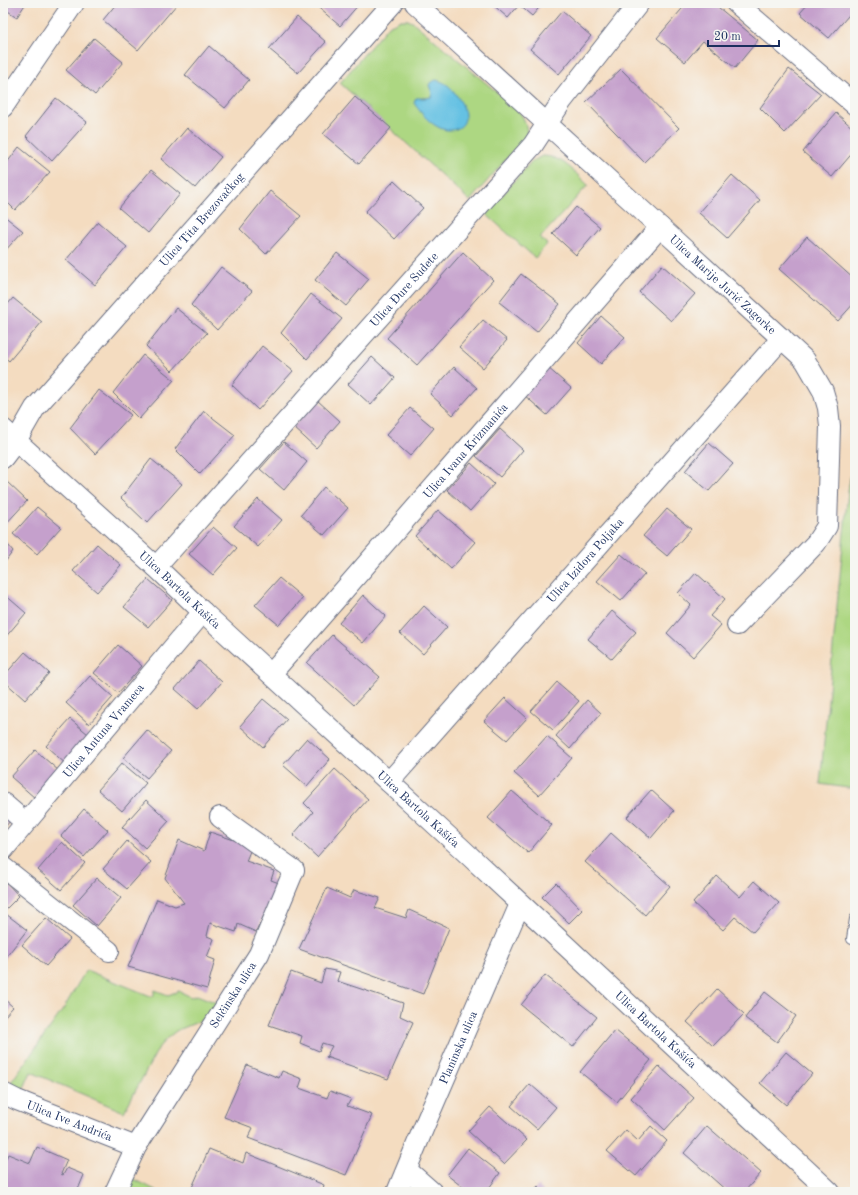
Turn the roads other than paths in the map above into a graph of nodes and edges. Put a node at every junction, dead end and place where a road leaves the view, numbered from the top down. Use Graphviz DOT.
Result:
graph roads {
  1 [pos="74,3"];
  2 [pos="393,3"];
  3 [pos="415,3"];
  4 [pos="638,3"];
  5 [pos="736,3"];
  6 [pos="855,105"];
  7 [pos="3,107"];
  8 [pos="548,124"];
  9 [pos="660,226"];
  10 [pos="782,338"];
  11 [pos="9,435"];
  12 [pos="3,458"];
  13 [pos="156,567"];
  14 [pos="203,612"];
  15 [pos="736,625"];
  16 [pos="271,674"];
  17 [pos="389,782"];
  18 [pos="3,803"];
  19 [pos="220,817"];
  20 [pos="25,822"];
  21 [pos="3,850"];
  22 [pos="3,867"];
  23 [pos="520,904"];
  24 [pos="855,919"];
  25 [pos="855,939"];
  26 [pos="109,951"];
  27 [pos="3,1093"];
  28 [pos="136,1147"];
  29 [pos="407,1170"];
  30 [pos="115,1192"];
  31 [pos="397,1192"];
  32 [pos="432,1192"];
  33 [pos="830,1192"];
  1 -- 7 [label="street"];
  2 -- 11 [label="street, Ulica Tita Brezovačkog"];
  3 -- 8 [label="street, Ulica Marije Jurić Zagorke"];
  4 -- 8 [label="street, Ulica Đure Sudete"];
  5 -- 6 [label="street"];
  8 -- 9 [label="street, Ulica Marije Jurić Zagorke"];
  8 -- 13 [label="street, Ulica Đure Sudete"];
  9 -- 10 [label="street, Ulica Marije Jurić Zagorke"];
  9 -- 16 [label="street, Ulica Ivana Krizmanića"];
  10 -- 15 [label="street, Ulica Marije Jurić Zagorke"];
  10 -- 17 [label="street, Ulica Izidora Poljaka"];
  11 -- 12 [label="street, Ulica Tita Brezovačkog"];
  11 -- 13 [label="street, Ulica Bartola Kašića"];
  13 -- 14 [label="street, Ulica Bartola Kašića"];
  14 -- 16 [label="street, Ulica Bartola Kašića"];
  14 -- 20 [label="street, Ulica Antuna Vrameca"];
  16 -- 17 [label="street, Ulica Bartola Kašića"];
  17 -- 23 [label="street, Ulica Bartola Kašića"];
  18 -- 20 [label="street"];
  19 -- 28 [label="street, Selčinska ulica"];
  20 -- 21 [label="street, Ulica Antuna Vrameca"];
  22 -- 26 [label="street"];
  23 -- 29 [label="street, Planinska ulica"];
  23 -- 33 [label="street, Ulica Bartola Kašića"];
  24 -- 25 [label="lane"];
  27 -- 28 [label="street, Ulica Ive Andrića"];
  28 -- 30 [label="street, Selčinska ulica"];
  29 -- 31 [label="street, Planinska ulica"];
  29 -- 32 [label="street"];
}
